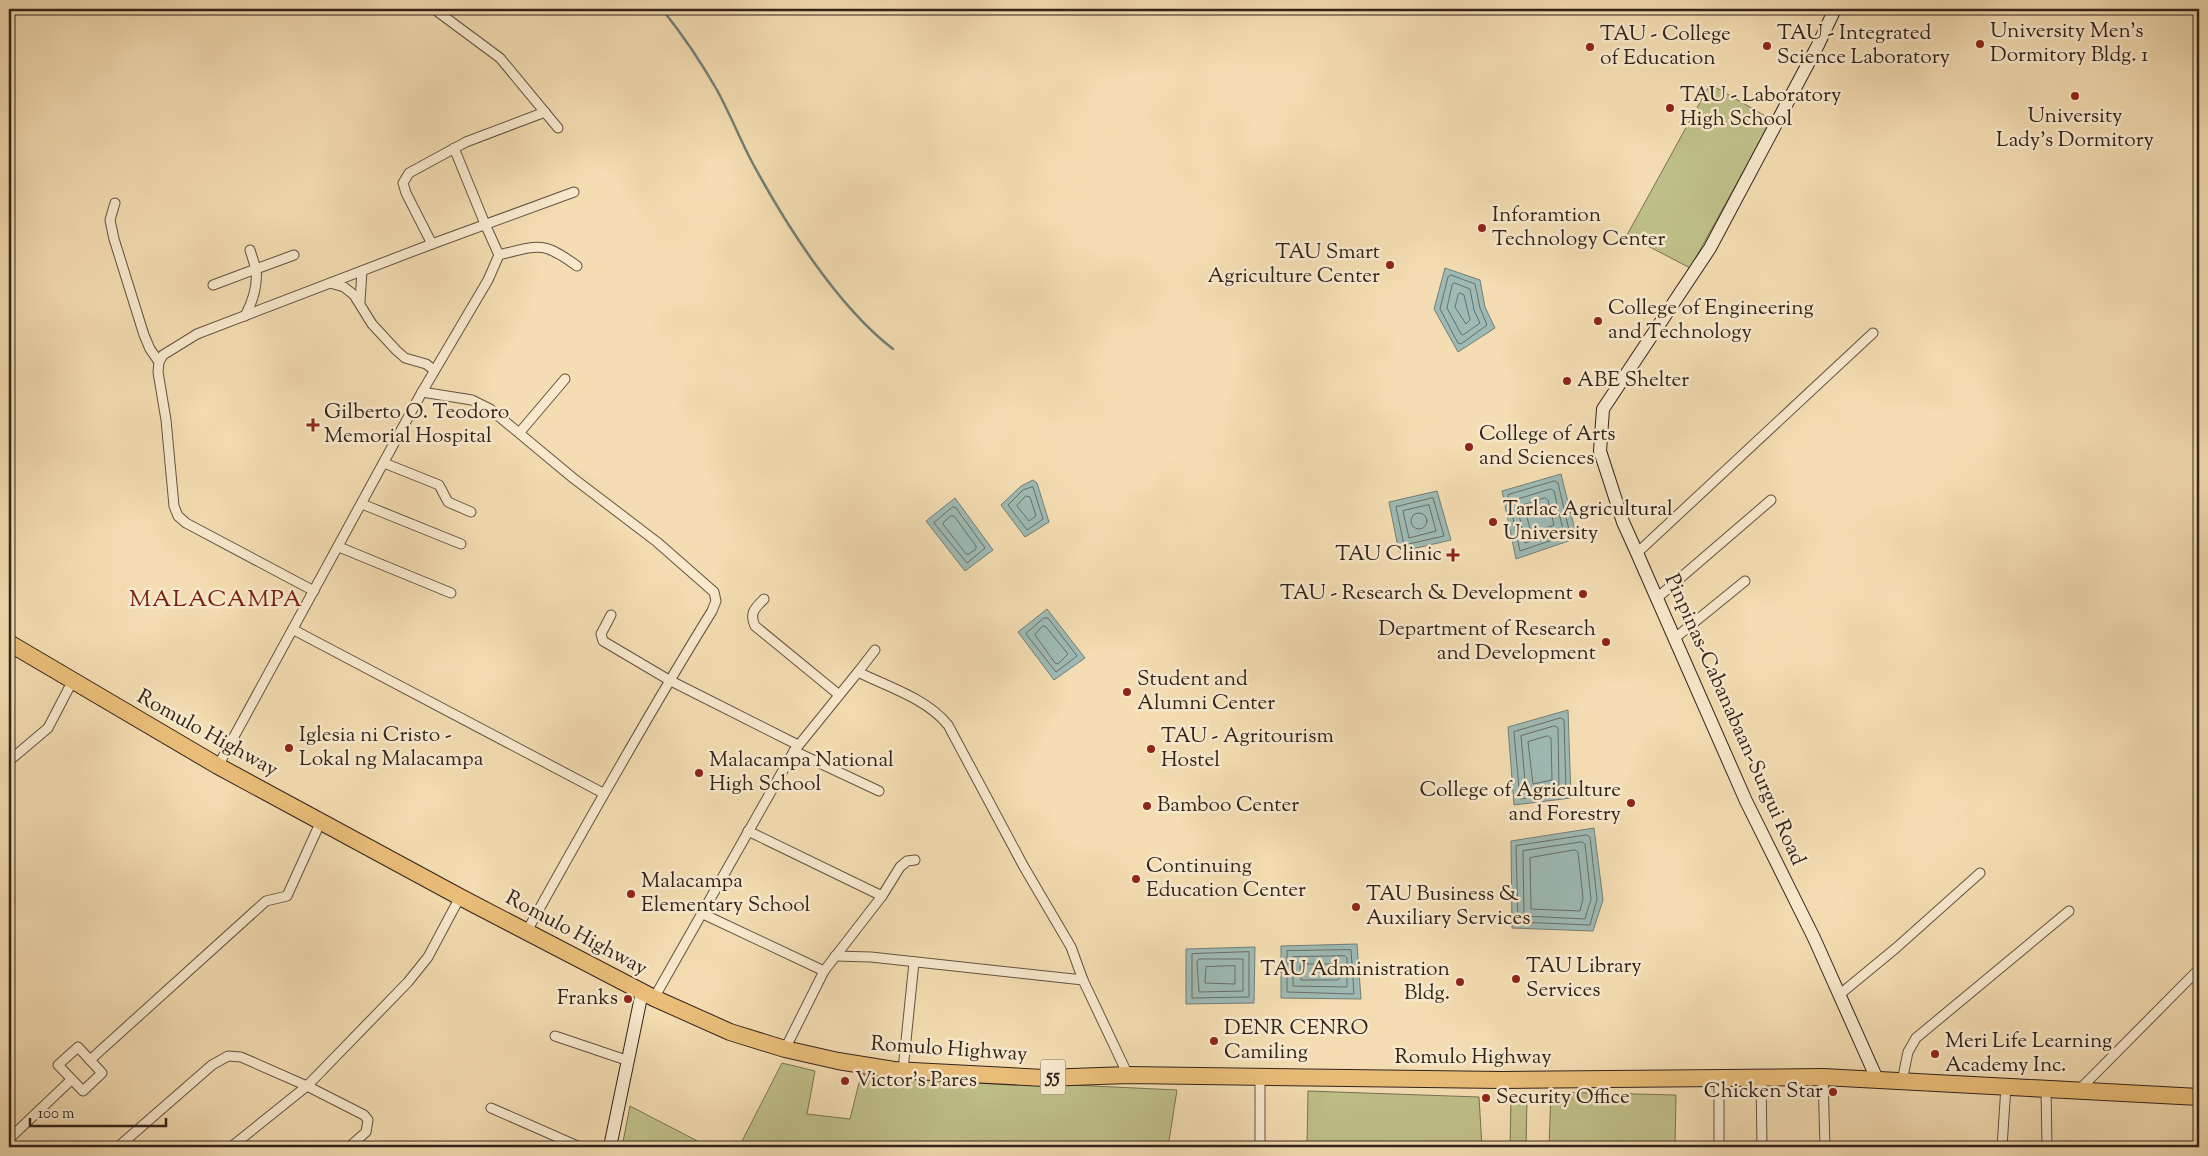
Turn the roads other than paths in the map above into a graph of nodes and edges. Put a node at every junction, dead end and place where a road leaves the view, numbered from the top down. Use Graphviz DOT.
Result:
graph roads {
  1 [pos="434,9"];
  2 [pos="1835,9"];
  3 [pos="545,112"];
  4 [pos="558,128"];
  5 [pos="454,148"];
  6 [pos="574,192"];
  7 [pos="116,203"];
  8 [pos="484,224"];
  9 [pos="432,244"];
  10 [pos="250,250"];
  11 [pos="294,255"];
  12 [pos="499,255"];
  13 [pos="577,266"];
  14 [pos="256,269"];
  15 [pos="362,271"];
  16 [pos="330,283"];
  17 [pos="213,285"];
  18 [pos="360,302"];
  19 [pos="245,316"];
  20 [pos="1873,333"];
  21 [pos="159,362"];
  22 [pos="434,370"];
  23 [pos="565,379"];
  24 [pos="422,392"];
  25 [pos="520,432"];
  26 [pos="384,463"];
  27 [pos="1771,500"];
  28 [pos="362,504"];
  29 [pos="470,512"];
  30 [pos="461,544"];
  31 [pos="339,546"];
  32 [pos="1637,553"];
  33 [pos="1745,581"];
  34 [pos="314,591"];
  35 [pos="451,593"];
  36 [pos="1657,598"];
  37 [pos="764,599"];
  38 [pos="611,615"];
  39 [pos="294,630"];
  40 [pos="1675,638"];
  41 [pos="9,644"];
  42 [pos="875,650"];
  43 [pos="858,672"];
  44 [pos="669,680"];
  45 [pos="72,682"];
  46 [pos="838,694"];
  47 [pos="796,748"];
  48 [pos="9,761"];
  49 [pos="218,766"];
  50 [pos="879,791"];
  51 [pos="603,793"];
  52 [pos="322,821"];
  53 [pos="748,830"];
  54 [pos="915,860"];
  55 [pos="1980,873"];
  56 [pos="882,896"];
  57 [pos="460,897"];
  58 [pos="2070,910"];
  59 [pos="703,914"];
  60 [pos="527,932"];
  61 [pos="835,956"];
  62 [pos="914,962"];
  63 [pos="2199,969"];
  64 [pos="824,971"];
  65 [pos="1083,980"];
  66 [pos="648,995"];
  67 [pos="1839,995"];
  68 [pos="555,1036"];
  69 [pos="785,1049"];
  70 [pos="90,1060"];
  71 [pos="629,1061"];
  72 [pos="903,1070"];
  73 [pos="1128,1075"];
  74 [pos="1719,1077"];
  75 [pos="1761,1077"];
  76 [pos="1822,1077"];
  77 [pos="1260,1078"];
  78 [pos="1877,1079"];
  79 [pos="71,1080"];
  80 [pos="1902,1080"];
  81 [pos="307,1086"];
  82 [pos="2006,1086"];
  83 [pos="2046,1088"];
  84 [pos="2080,1090"];
  85 [pos="2199,1097"];
  86 [pos="491,1108"];
  87 [pos="9,1139"];
  88 [pos="118,1147"];
  89 [pos="231,1147"];
  90 [pos="349,1147"];
  91 [pos="580,1147"];
  92 [pos="610,1147"];
  93 [pos="1231,1147"];
  94 [pos="1249,1147"];
  95 [pos="1260,1147"];
  96 [pos="1719,1147"];
  97 [pos="1762,1147"];
  98 [pos="1825,1147"];
  99 [pos="2002,1147"];
  100 [pos="2047,1147"];
  1 -- 3 [label="street"];
  2 -- 32 [label="street, Pinpinas-Cabanabaan-Surgui Road"];
  3 -- 4 [label="street"];
  3 -- 5 [label="street"];
  5 -- 8 [label="street"];
  5 -- 9 [label="street"];
  6 -- 8 [label="street"];
  7 -- 21 [label="street"];
  8 -- 9 [label="street"];
  8 -- 12 [label="street"];
  9 -- 15 [label="street"];
  10 -- 14 [label="street"];
  11 -- 14 [label="street"];
  12 -- 13 [label="street"];
  12 -- 22 [label="street"];
  14 -- 17 [label="street"];
  14 -- 19 [label="street"];
  15 -- 16 [label="street"];
  15 -- 18 [label="street"];
  16 -- 18 [label="street"];
  16 -- 19 [label="street"];
  18 -- 22 [label="street"];
  19 -- 21 [label="street"];
  20 -- 32 [label="street"];
  21 -- 34 [label="street"];
  22 -- 24 [label="street"];
  23 -- 25 [label="street"];
  24 -- 25 [label="street"];
  24 -- 26 [label="street"];
  25 -- 44 [label="street"];
  26 -- 28 [label="street"];
  26 -- 29 [label="street"];
  27 -- 36 [label="street"];
  28 -- 30 [label="street"];
  28 -- 31 [label="street"];
  31 -- 34 [label="street"];
  31 -- 35 [label="street"];
  32 -- 36 [label="street, Pinpinas-Cabanabaan-Surgui Road"];
  33 -- 40 [label="street"];
  34 -- 39 [label="street"];
  36 -- 40 [label="street, Pinpinas-Cabanabaan-Surgui Road"];
  37 -- 46 [label="street"];
  38 -- 44 [label="street"];
  39 -- 49 [label="street"];
  39 -- 51 [label="street"];
  40 -- 67 [label="street, Pinpinas-Cabanabaan-Surgui Road"];
  41 -- 45 [label="highway, Romulo Highway / 55"];
  42 -- 43 [label="street"];
  43 -- 46 [label="street"];
  43 -- 65 [label="street"];
  44 -- 47 [label="street"];
  44 -- 51 [label="street"];
  45 -- 48 [label="street"];
  45 -- 49 [label="highway, Romulo Highway / 55"];
  46 -- 47 [label="street"];
  47 -- 50 [label="street"];
  47 -- 53 [label="street"];
  49 -- 52 [label="highway, Romulo Highway / 55"];
  51 -- 60 [label="street"];
  52 -- 57 [label="highway, Romulo Highway / 55"];
  52 -- 70 [label="street"];
  53 -- 56 [label="street"];
  53 -- 59 [label="street"];
  54 -- 56 [label="street"];
  55 -- 67 [label="street"];
  56 -- 61 [label="street"];
  57 -- 60 [label="highway, Romulo Highway / 55"];
  57 -- 81 [label="street"];
  58 -- 80 [label="street"];
  59 -- 64 [label="street"];
  59 -- 66 [label="street"];
  60 -- 66 [label="highway, Romulo Highway / 55"];
  61 -- 62 [label="street"];
  61 -- 64 [label="street"];
  62 -- 65 [label="street"];
  62 -- 72 [label="street"];
  63 -- 84 [label="street"];
  64 -- 69 [label="street"];
  65 -- 73 [label="street"];
  66 -- 69 [label="highway, Romulo Highway / 55"];
  66 -- 71 [label="street"];
  67 -- 78 [label="street, Pinpinas-Cabanabaan-Surgui Road"];
  68 -- 71 [label="street"];
  69 -- 72 [label="highway, Romulo Highway / 55"];
  70 -- 79 [label="street"];
  70 -- 79 [label="street"];
  71 -- 92 [label="street"];
  72 -- 73 [label="highway, Romulo Highway / 55"];
  73 -- 77 [label="highway, Romulo Highway / 55"];
  74 -- 75 [label="highway, Romulo Highway / 55"];
  74 -- 77 [label="highway, Romulo Highway / 55"];
  74 -- 96 [label="street"];
  75 -- 76 [label="highway, Romulo Highway / 55"];
  75 -- 97 [label="street"];
  76 -- 78 [label="highway, Romulo Highway / 55"];
  76 -- 98 [label="street"];
  77 -- 95 [label="street"];
  78 -- 80 [label="highway, Romulo Highway / 55"];
  79 -- 87 [label="street"];
  80 -- 82 [label="highway, Romulo Highway / 55"];
  81 -- 88 [label="street"];
  81 -- 89 [label="street"];
  81 -- 90 [label="street"];
  82 -- 83 [label="highway, Romulo Highway / 55"];
  82 -- 99 [label="street"];
  83 -- 84 [label="highway, Romulo Highway / 55"];
  83 -- 100 [label="street"];
  84 -- 85 [label="highway, Romulo Highway / 55"];
  86 -- 91 [label="street"];
  93 -- 94 [label="street"];
}
